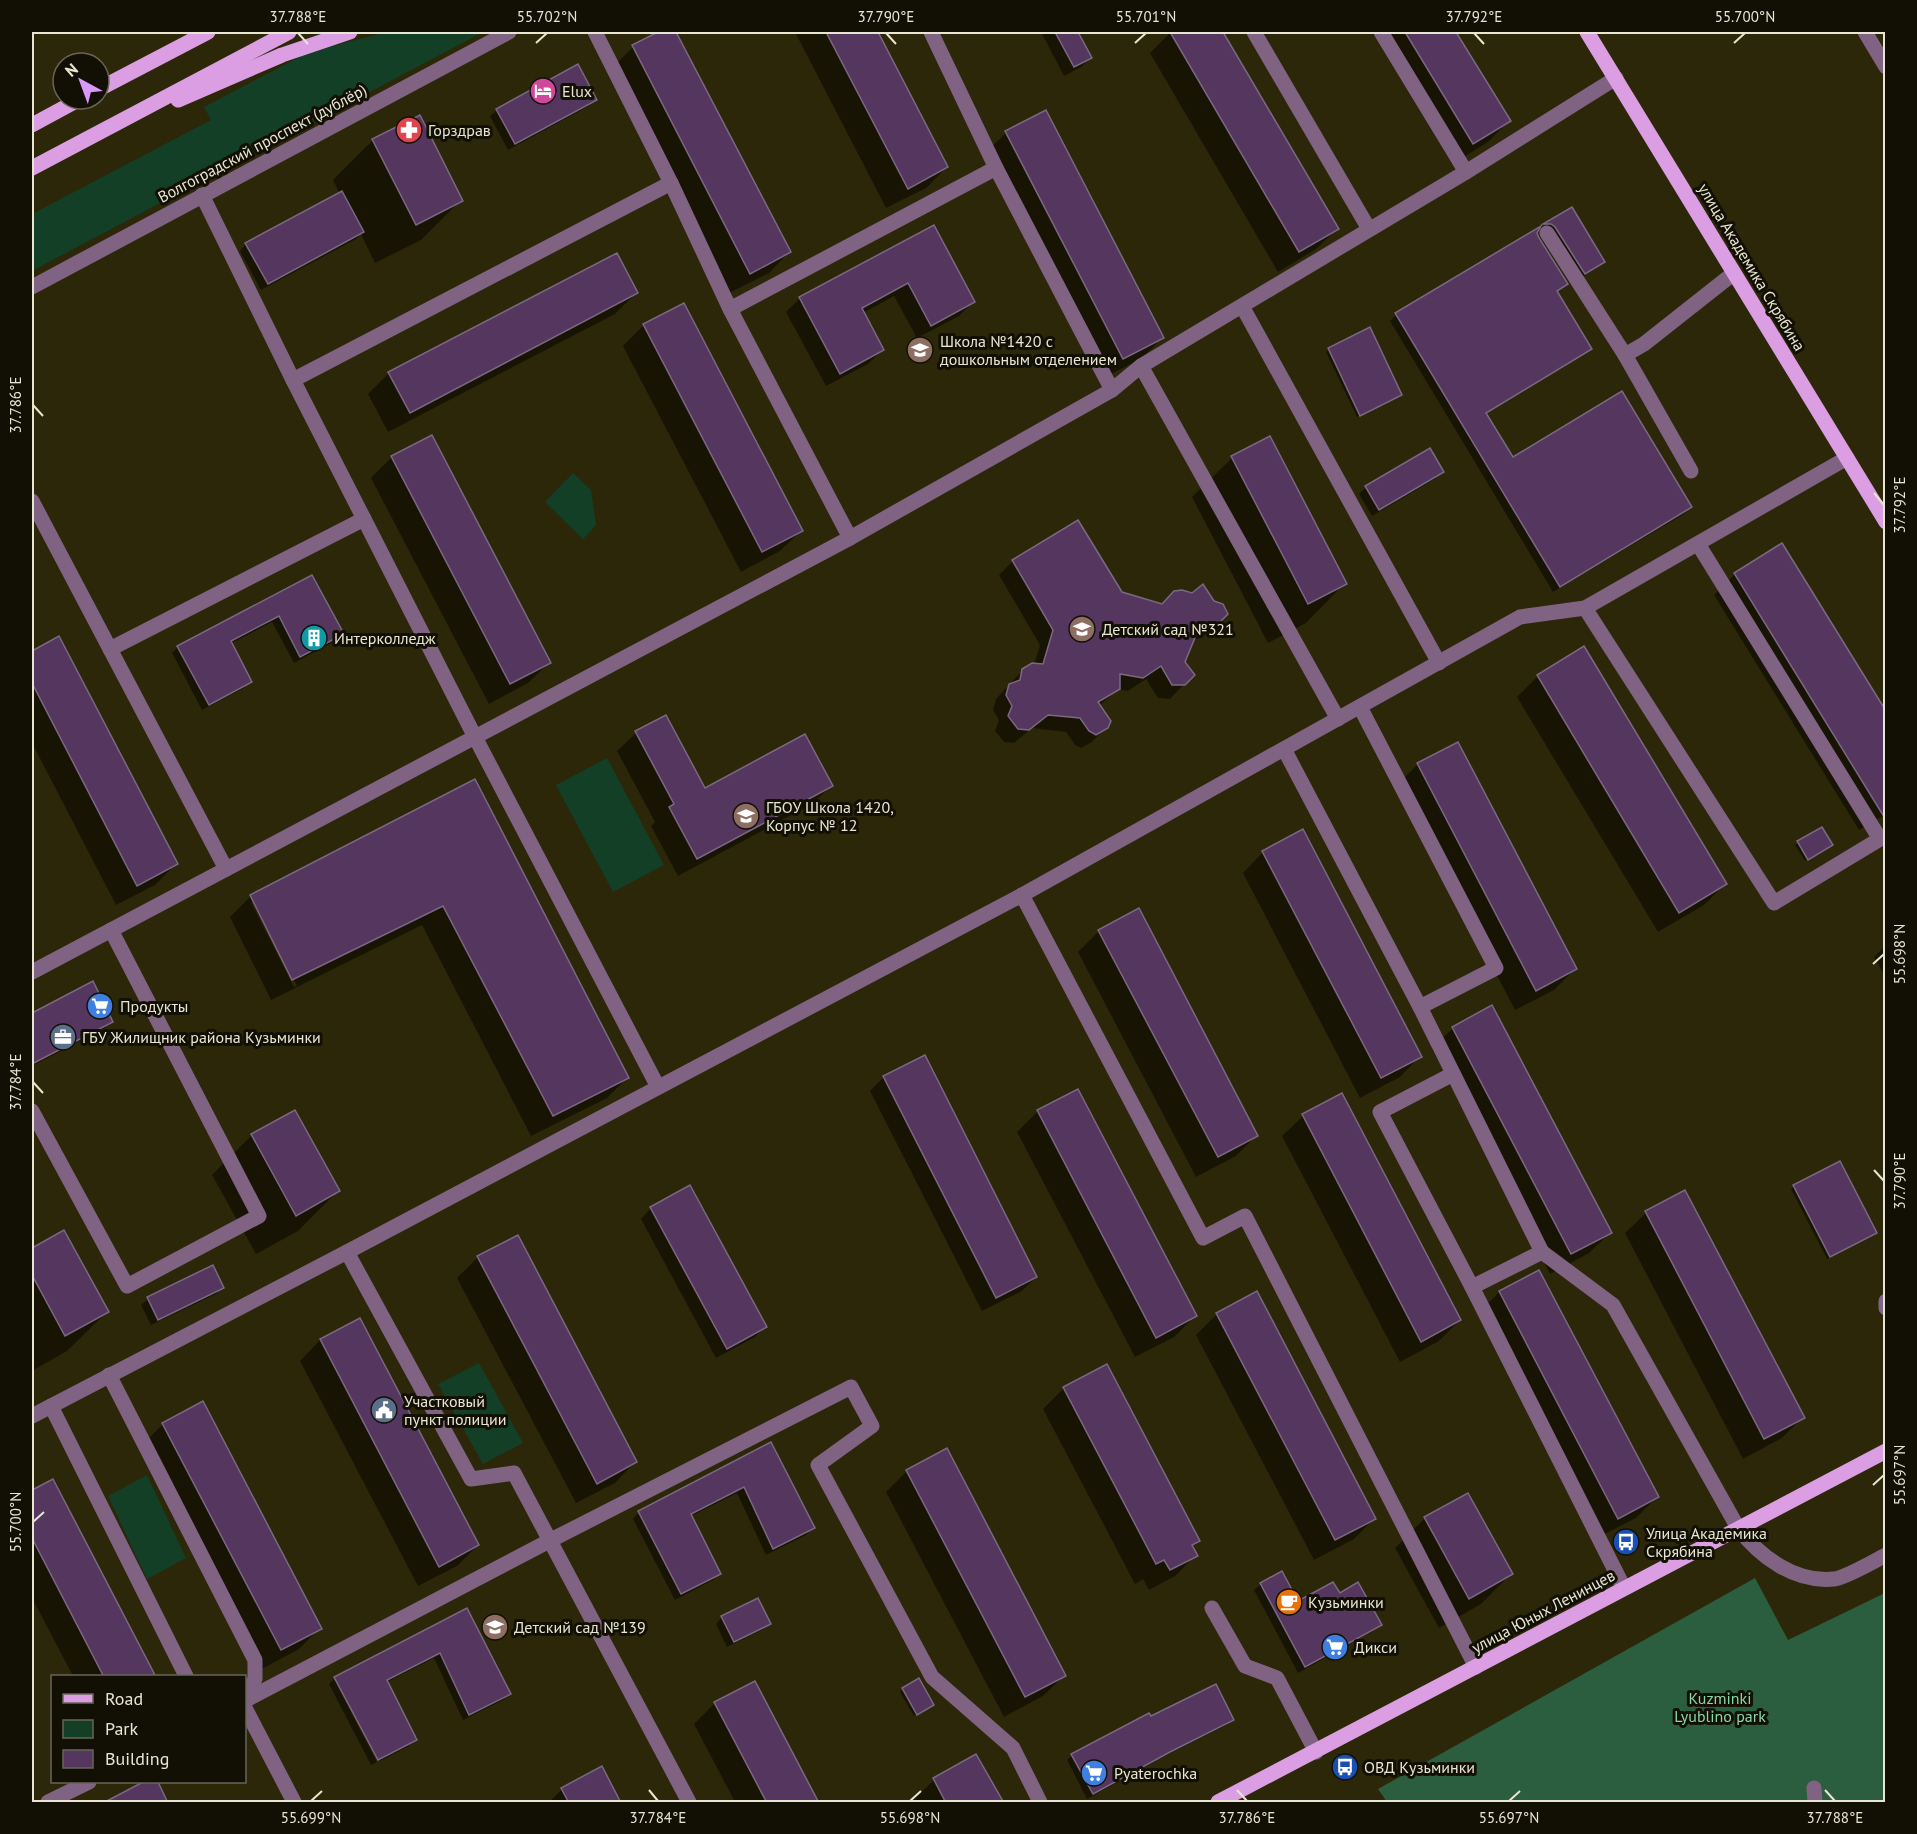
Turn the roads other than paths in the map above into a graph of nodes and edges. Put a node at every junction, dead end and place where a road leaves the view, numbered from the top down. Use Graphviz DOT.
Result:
graph roads {
  1 [pos="199,32"];
  2 [pos="208,32"];
  3 [pos="289,32"];
  4 [pos="350,32"];
  5 [pos="509,32"];
  6 [pos="595,32"];
  7 [pos="931,32"];
  8 [pos="1254,32"];
  9 [pos="1381,32"];
  10 [pos="1587,32"];
  11 [pos="1865,32"];
  12 [pos="162,56"];
  13 [pos="1886,67"];
  14 [pos="1616,78"];
  15 [pos="111,83"];
  16 [pos="58,111"];
  17 [pos="32,125"];
  18 [pos="111,126"];
  19 [pos="32,168"];
  20 [pos="996,168"];
  21 [pos="1466,171"];
  22 [pos="671,183"];
  23 [pos="202,195"];
  24 [pos="1369,230"];
  25 [pos="1547,233"];
  26 [pos="1734,273"];
  27 [pos="32,287"];
  28 [pos="1242,306"];
  29 [pos="730,309"];
  30 [pos="1625,355"];
  31 [pos="1141,366"];
  32 [pos="293,380"];
  33 [pos="1112,390"];
  34 [pos="1847,458"];
  35 [pos="1691,471"];
  36 [pos="32,501"];
  37 [pos="364,519"];
  38 [pos="1886,522"];
  39 [pos="38,528"];
  40 [pos="850,538"];
  41 [pos="1698,544"];
  42 [pos="1585,608"];
  43 [pos="110,650"];
  44 [pos="1439,663"];
  45 [pos="1360,707"];
  46 [pos="1338,719"];
  47 [pos="475,737"];
  48 [pos="1284,749"];
  49 [pos="1883,844"];
  50 [pos="226,869"];
  51 [pos="1022,896"];
  52 [pos="111,930"];
  53 [pos="32,972"];
  54 [pos="1419,1007"];
  55 [pos="1453,1074"];
  56 [pos="658,1087"];
  57 [pos="32,1111"];
  58 [pos="347,1252"];
  59 [pos="1542,1252"];
  60 [pos="1472,1287"];
  61 [pos="1886,1301"];
  62 [pos="1886,1308"];
  63 [pos="109,1375"];
  64 [pos="51,1406"];
  65 [pos="32,1416"];
  66 [pos="1886,1451"];
  67 [pos="1738,1528"];
  68 [pos="551,1540"];
  69 [pos="1886,1555"];
  70 [pos="1624,1588"];
  71 [pos="1212,1608"];
  72 [pos="1476,1667"];
  73 [pos="185,1675"];
  74 [pos="246,1695"];
  75 [pos="246,1698"];
  76 [pos="246,1710"];
  77 [pos="1316,1752"];
  78 [pos="87,1783"];
  79 [pos="48,1803"];
  80 [pos="294,1803"];
  81 [pos="689,1803"];
  82 [pos="1040,1803"];
  83 [pos="1218,1803"];
  1 -- 12 [label="main road"];
  2 -- 12 [label="main road"];
  3 -- 18 [label="main road"];
  4 -- 18 [label="main road"];
  5 -- 23 [label="street, Волгоградский проспект (дублёр)"];
  6 -- 22 [label="street"];
  7 -- 20 [label="street"];
  8 -- 24 [label="street"];
  9 -- 21 [label="street"];
  10 -- 14 [label="main road, улица Академика Скрябина"];
  11 -- 13 [label="street"];
  12 -- 15 [label="main road"];
  14 -- 21 [label="street"];
  14 -- 26 [label="main road, улица Академика Скрябина"];
  16 -- 17 [label="main road"];
  18 -- 19 [label="main road"];
  20 -- 29 [label="street"];
  20 -- 33 [label="street"];
  21 -- 24 [label="street"];
  22 -- 29 [label="street"];
  22 -- 32 [label="street"];
  23 -- 27 [label="street, Волгоградский проспект (дублёр)"];
  23 -- 32 [label="street"];
  24 -- 28 [label="street"];
  25 -- 30 [label="street"];
  26 -- 30 [label="street"];
  26 -- 34 [label="main road, улица Академика Скрябина"];
  28 -- 31 [label="street"];
  28 -- 44 [label="street"];
  29 -- 40 [label="street"];
  30 -- 35 [label="street"];
  31 -- 33 [label="street"];
  31 -- 46 [label="street"];
  32 -- 37 [label="street"];
  33 -- 40 [label="street"];
  34 -- 38 [label="main road, улица Академика Скрябина"];
  34 -- 41 [label="street"];
  36 -- 39 [label="street"];
  37 -- 43 [label="street"];
  37 -- 47 [label="street"];
  39 -- 43 [label="street"];
  40 -- 47 [label="street"];
  41 -- 42 [label="street"];
  41 -- 49 [label="street"];
  42 -- 44 [label="street"];
  42 -- 49 [label="street"];
  43 -- 50 [label="street"];
  44 -- 45 [label="street"];
  45 -- 46 [label="street"];
  45 -- 54 [label="street"];
  46 -- 48 [label="street"];
  47 -- 50 [label="street"];
  47 -- 56 [label="street"];
  48 -- 51 [label="street"];
  48 -- 54 [label="street"];
  50 -- 52 [label="street"];
  51 -- 56 [label="street"];
  51 -- 72 [label="street"];
  52 -- 53 [label="street"];
  52 -- 57 [label="street"];
  54 -- 55 [label="street"];
  55 -- 59 [label="street"];
  55 -- 60 [label="street"];
  56 -- 58 [label="street"];
  58 -- 63 [label="street"];
  58 -- 68 [label="street"];
  59 -- 60 [label="street"];
  59 -- 67 [label="street"];
  60 -- 70 [label="street"];
  61 -- 62 [label="street"];
  63 -- 64 [label="street"];
  63 -- 74 [label="street"];
  64 -- 65 [label="street"];
  64 -- 73 [label="street"];
  66 -- 67 [label="main road, улица Юных Ленинцев"];
  67 -- 69 [label="street"];
  67 -- 70 [label="main road, улица Юных Ленинцев"];
  68 -- 75 [label="street"];
  68 -- 81 [label="street"];
  68 -- 82 [label="street"];
  70 -- 72 [label="main road, улица Юных Ленинцев"];
  71 -- 77 [label="street"];
  72 -- 77 [label="main road, улица Юных Ленинцев"];
  76 -- 80 [label="street"];
  77 -- 83 [label="main road, улица Юных Ленинцев"];
  78 -- 79 [label="street"];
}
